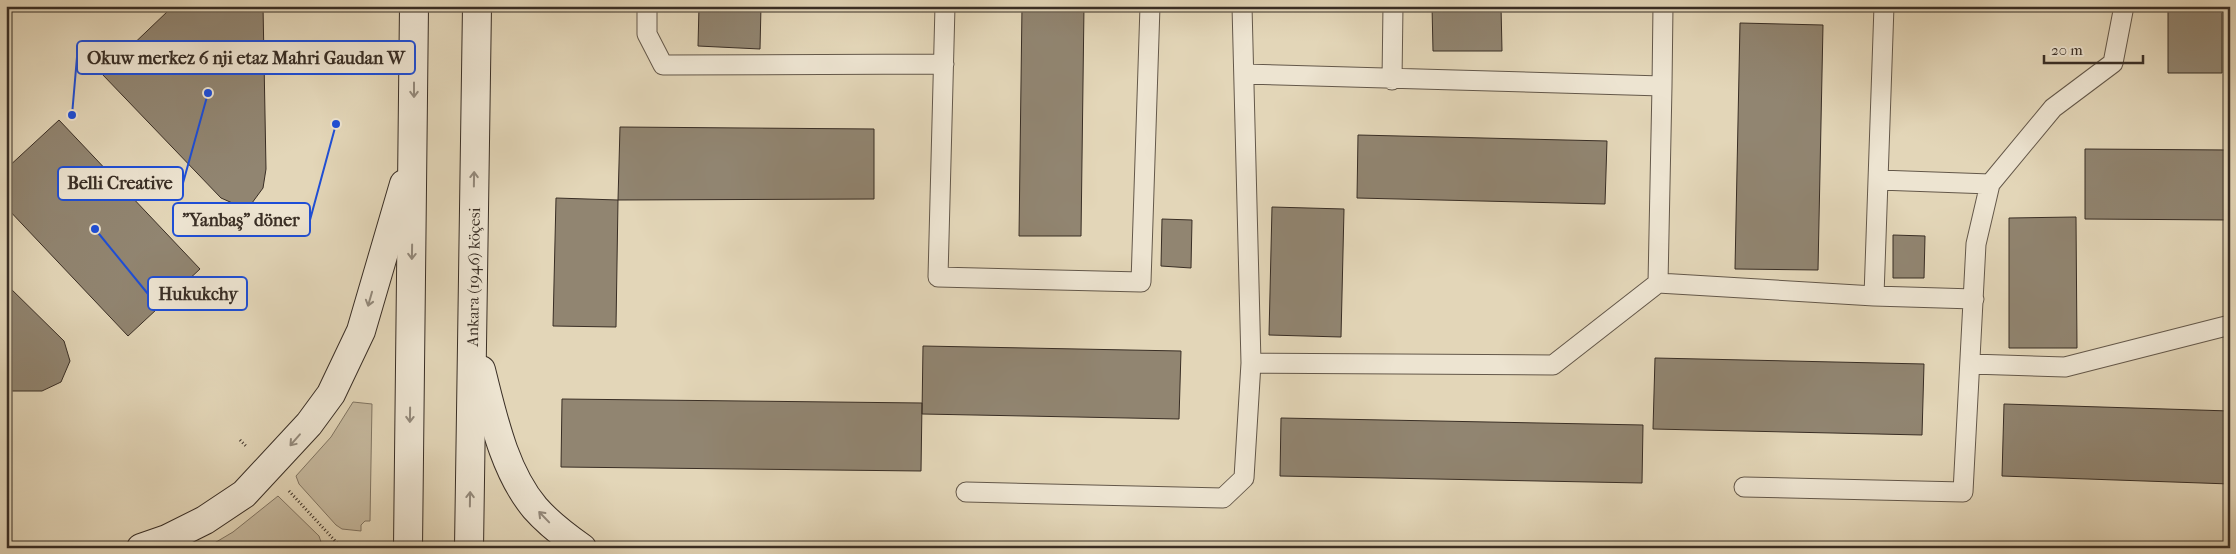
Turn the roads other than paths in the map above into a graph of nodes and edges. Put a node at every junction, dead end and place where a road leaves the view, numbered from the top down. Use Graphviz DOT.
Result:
graph roads {
  1 [pos="414,6"];
  2 [pos="477,6"];
  3 [pos="647,6"];
  4 [pos="945,6"];
  5 [pos="1150,6"];
  6 [pos="1242,6"];
  7 [pos="1393,6"];
  8 [pos="1663,6"];
  9 [pos="1884,6"];
  10 [pos="2124,6"];
  11 [pos="944,64"];
  12 [pos="1244,74"];
  13 [pos="1392,80"];
  14 [pos="1662,86"];
  15 [pos="414,151"];
  16 [pos="1879,180"];
  17 [pos="1990,184"];
  18 [pos="1658,283"];
  19 [pos="1874,296"];
  20 [pos="1974,299"];
  21 [pos="2230,325"];
  22 [pos="472,332"];
  23 [pos="1251,363"];
  24 [pos="1971,364"];
  25 [pos="1744,488"];
  26 [pos="966,492"];
  27 [pos="141,548"];
  28 [pos="408,548"];
  29 [pos="469,548"];
  30 [pos="582,548"];
  1 -- 15 [label="main road, one-way"];
  22 -- 2 [label="main road, Ankara (1946) köçesi, one-way"];
  3 -- 11 [label="lane"];
  4 -- 11 [label="lane"];
  5 -- 11 [label="lane"];
  6 -- 12 [label="lane"];
  7 -- 13 [label="lane"];
  8 -- 14 [label="lane"];
  9 -- 16 [label="lane"];
  10 -- 17 [label="lane"];
  12 -- 13 [label="lane"];
  12 -- 23 [label="lane"];
  13 -- 14 [label="lane"];
  14 -- 18 [label="lane"];
  15 -- 27 [label="main road, one-way"];
  15 -- 28 [label="main road, one-way"];
  16 -- 17 [label="lane"];
  16 -- 19 [label="lane"];
  17 -- 20 [label="lane"];
  18 -- 19 [label="lane"];
  18 -- 23 [label="lane"];
  19 -- 20 [label="lane"];
  20 -- 24 [label="lane"];
  21 -- 24 [label="lane"];
  29 -- 22 [label="main road, Ankara (1946) köçesi, one-way"];
  30 -- 22 [label="main road, one-way"];
  23 -- 26 [label="lane"];
  24 -- 25 [label="lane"];
}
